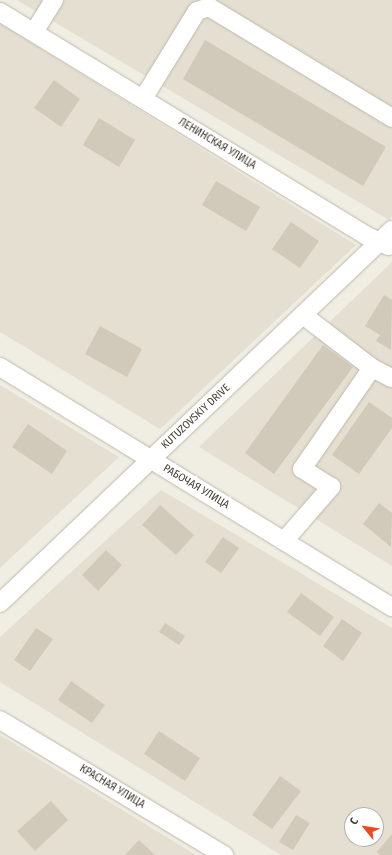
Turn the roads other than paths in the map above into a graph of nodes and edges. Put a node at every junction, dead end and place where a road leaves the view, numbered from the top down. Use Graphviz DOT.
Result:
graph roads {
  1 [pos="54,0"];
  2 [pos="0,12"];
  3 [pos="39,35"];
  4 [pos="143,99"];
  5 [pos="392,118"];
  6 [pos="388,239"];
  7 [pos="303,315"];
  8 [pos="0,367"];
  9 [pos="372,368"];
  10 [pos="392,378"];
  11 [pos="151,459"];
  12 [pos="284,541"];
  13 [pos="0,603"];
  14 [pos="392,607"];
  15 [pos="0,720"];
  16 [pos="224,855"];
  1 -- 3 [label="street"];
  2 -- 3 [label="street, ЛЕНИНСКАЯ УЛИЦА"];
  3 -- 4 [label="street, ЛЕНИНСКАЯ УЛИЦА"];
  4 -- 5 [label="street"];
  4 -- 6 [label="street, ЛЕНИНСКАЯ УЛИЦА"];
  6 -- 7 [label="street, KUTUZOVSKIY DRIVE"];
  7 -- 9 [label="street"];
  7 -- 11 [label="street, KUTUZOVSKIY DRIVE"];
  8 -- 11 [label="street, РАБОЧАЯ УЛИЦА"];
  9 -- 10 [label="street"];
  9 -- 12 [label="street"];
  11 -- 12 [label="street, РАБОЧАЯ УЛИЦА"];
  11 -- 13 [label="street, KUTUZOVSKIY DRIVE"];
  12 -- 14 [label="street, РАБОЧАЯ УЛИЦА"];
  15 -- 16 [label="street, КРАСНАЯ УЛИЦА"];
}
